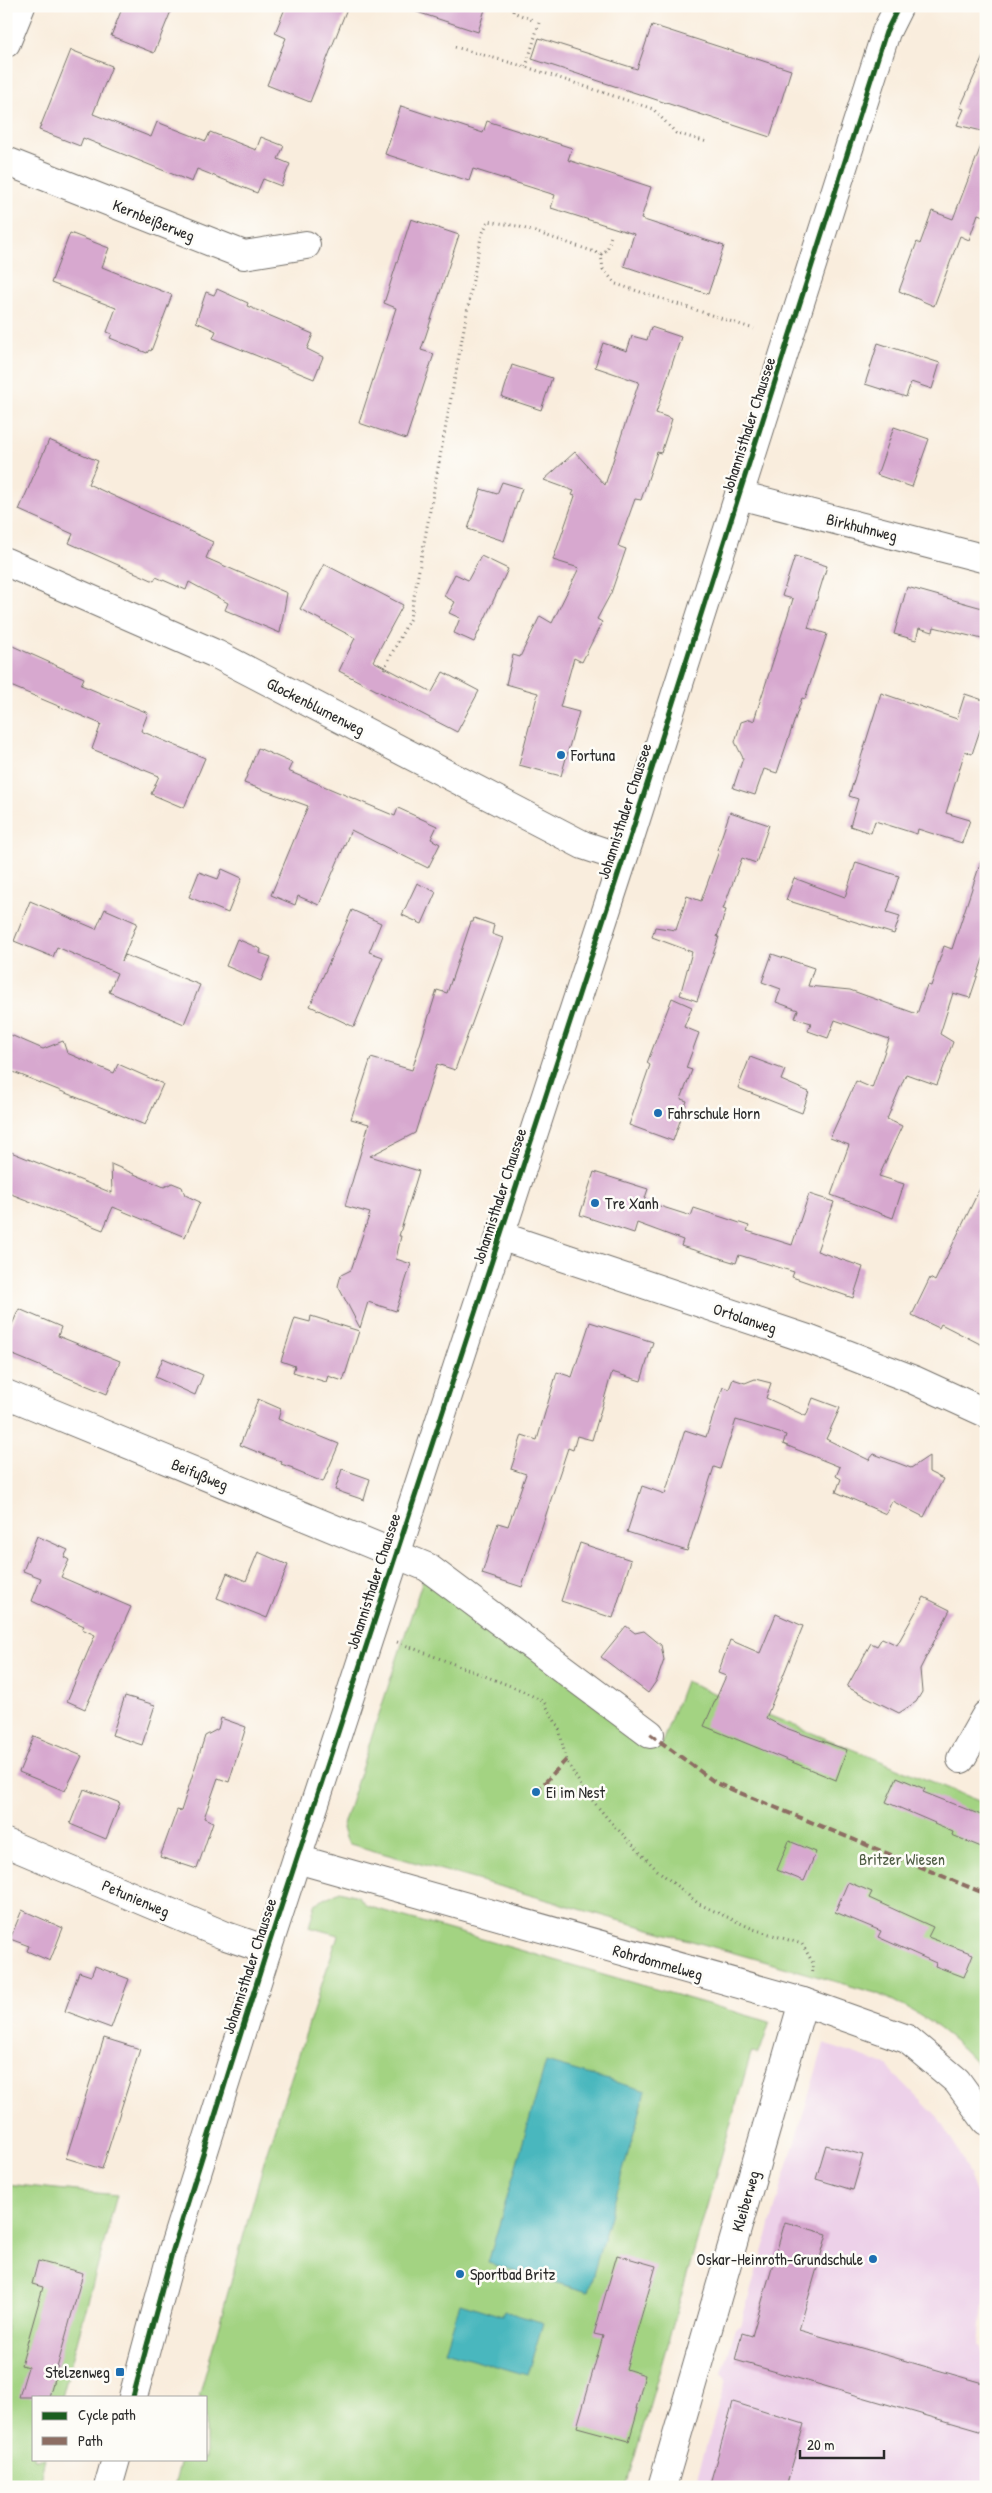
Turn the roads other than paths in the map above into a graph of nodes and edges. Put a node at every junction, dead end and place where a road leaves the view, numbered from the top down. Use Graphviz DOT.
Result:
graph roads {
  1 [pos="21,6"];
  2 [pos="899,6"];
  3 [pos="6,43"];
  4 [pos="6,161"];
  5 [pos="306,245"];
  6 [pos="739,495"];
  7 [pos="986,559"];
  8 [pos="6,562"];
  9 [pos="622,858"];
  10 [pos="500,1236"];
  11 [pos="6,1394"];
  12 [pos="986,1413"];
  13 [pos="394,1555"];
  14 [pos="986,1715"];
  15 [pos="650,1734"];
  16 [pos="962,1759"];
  17 [pos="6,1843"];
  18 [pos="297,1859"];
  19 [pos="266,1950"];
  20 [pos="803,2002"];
  21 [pos="986,2121"];
  22 [pos="133,2396"];
  23 [pos="116,2460"];
  24 [pos="108,2487"];
  25 [pos="662,2487"];
  1 -- 3 [label="street"];
  2 -- 6 [label="street, Johannisthaler Chaussee"];
  4 -- 5 [label="street, Kernbeißerweg"];
  6 -- 7 [label="street, Birkhuhnweg"];
  6 -- 9 [label="street, Johannisthaler Chaussee"];
  8 -- 9 [label="street, Glockenblumenweg"];
  9 -- 10 [label="street, Johannisthaler Chaussee"];
  10 -- 12 [label="street, Ortolanweg"];
  10 -- 13 [label="street, Johannisthaler Chaussee"];
  11 -- 13 [label="street, Beifußweg"];
  13 -- 15 [label="street, Beifußweg"];
  13 -- 18 [label="street, Johannisthaler Chaussee"];
  14 -- 16 [label="street"];
  17 -- 19 [label="street, Petunienweg"];
  18 -- 19 [label="street, Johannisthaler Chaussee"];
  18 -- 20 [label="street, Rohrdommelweg"];
  19 -- 22 [label="street, Johannisthaler Chaussee"];
  20 -- 21 [label="street, Rohrdommelweg"];
  20 -- 25 [label="street, Kleiberweg"];
  23 -- 24 [label="street"];
}
